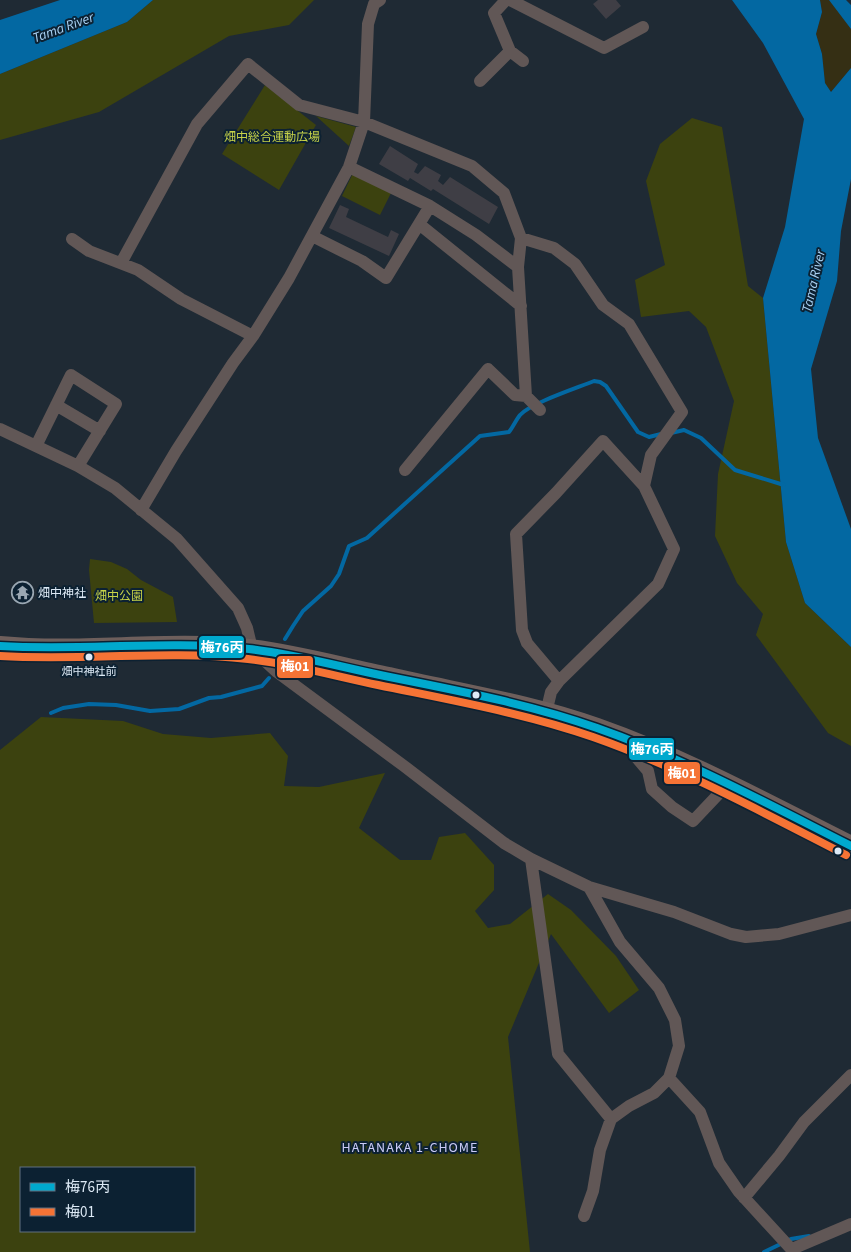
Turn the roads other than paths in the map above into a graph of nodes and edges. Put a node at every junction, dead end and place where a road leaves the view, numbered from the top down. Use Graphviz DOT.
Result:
graph roads {
  1 [pos="380,0"];
  2 [pos="506,0"];
  3 [pos="510,0"];
  4 [pos="643,27"];
  5 [pos="510,50"];
  6 [pos="523,61"];
  7 [pos="480,81"];
  8 [pos="364,122"];
  9 [pos="349,167"];
  10 [pos="430,206"];
  11 [pos="420,224"];
  12 [pos="312,236"];
  13 [pos="521,238"];
  14 [pos="72,239"];
  15 [pos="121,263"];
  16 [pos="518,267"];
  17 [pos="521,306"];
  18 [pos="252,336"];
  19 [pos="526,396"];
  20 [pos="56,405"];
  21 [pos="540,410"];
  22 [pos="0,430"];
  23 [pos="100,431"];
  24 [pos="36,446"];
  25 [pos="78,466"];
  26 [pos="405,470"];
  27 [pos="644,486"];
  28 [pos="141,510"];
  29 [pos="0,646"];
  30 [pos="252,649"];
  31 [pos="559,680"];
  32 [pos="546,713"];
  33 [pos="639,744"];
  34 [pos="728,784"];
  35 [pos="851,846"];
  36 [pos="531,859"];
  37 [pos="589,887"];
  38 [pos="851,915"];
  39 [pos="851,1075"];
  40 [pos="669,1078"];
  41 [pos="611,1119"];
  42 [pos="744,1198"];
  43 [pos="584,1216"];
  44 [pos="851,1224"];
  45 [pos="792,1250"];
  1 -- 8 [label="street"];
  2 -- 5 [label="street"];
  3 -- 4 [label="street"];
  5 -- 6 [label="street"];
  5 -- 7 [label="street"];
  8 -- 9 [label="street"];
  8 -- 13 [label="street"];
  8 -- 15 [label="street"];
  9 -- 10 [label="street"];
  9 -- 12 [label="street"];
  10 -- 11 [label="street"];
  10 -- 16 [label="street"];
  11 -- 12 [label="street"];
  11 -- 17 [label="street"];
  12 -- 18 [label="street"];
  13 -- 16 [label="street"];
  13 -- 27 [label="street"];
  14 -- 15 [label="street"];
  15 -- 18 [label="street"];
  16 -- 17 [label="street"];
  17 -- 19 [label="street"];
  18 -- 28 [label="street"];
  19 -- 21 [label="street"];
  19 -- 26 [label="street"];
  20 -- 23 [label="street"];
  20 -- 23 [label="street"];
  20 -- 24 [label="street"];
  22 -- 24 [label="street"];
  23 -- 25 [label="street"];
  24 -- 25 [label="street"];
  25 -- 28 [label="street"];
  27 -- 31 [label="street"];
  27 -- 31 [label="street"];
  28 -- 30 [label="street"];
  29 -- 30 [label="main road"];
  30 -- 32 [label="main road"];
  30 -- 36 [label="street"];
  31 -- 32 [label="street"];
  32 -- 33 [label="main road"];
  33 -- 34 [label="main road"];
  33 -- 34 [label="street"];
  34 -- 35 [label="main road"];
  36 -- 37 [label="street"];
  36 -- 41 [label="street"];
  37 -- 38 [label="street"];
  37 -- 40 [label="street"];
  39 -- 42 [label="street"];
  40 -- 41 [label="street"];
  40 -- 42 [label="street"];
  41 -- 43 [label="street"];
  42 -- 45 [label="street"];
  44 -- 45 [label="street"];
}
